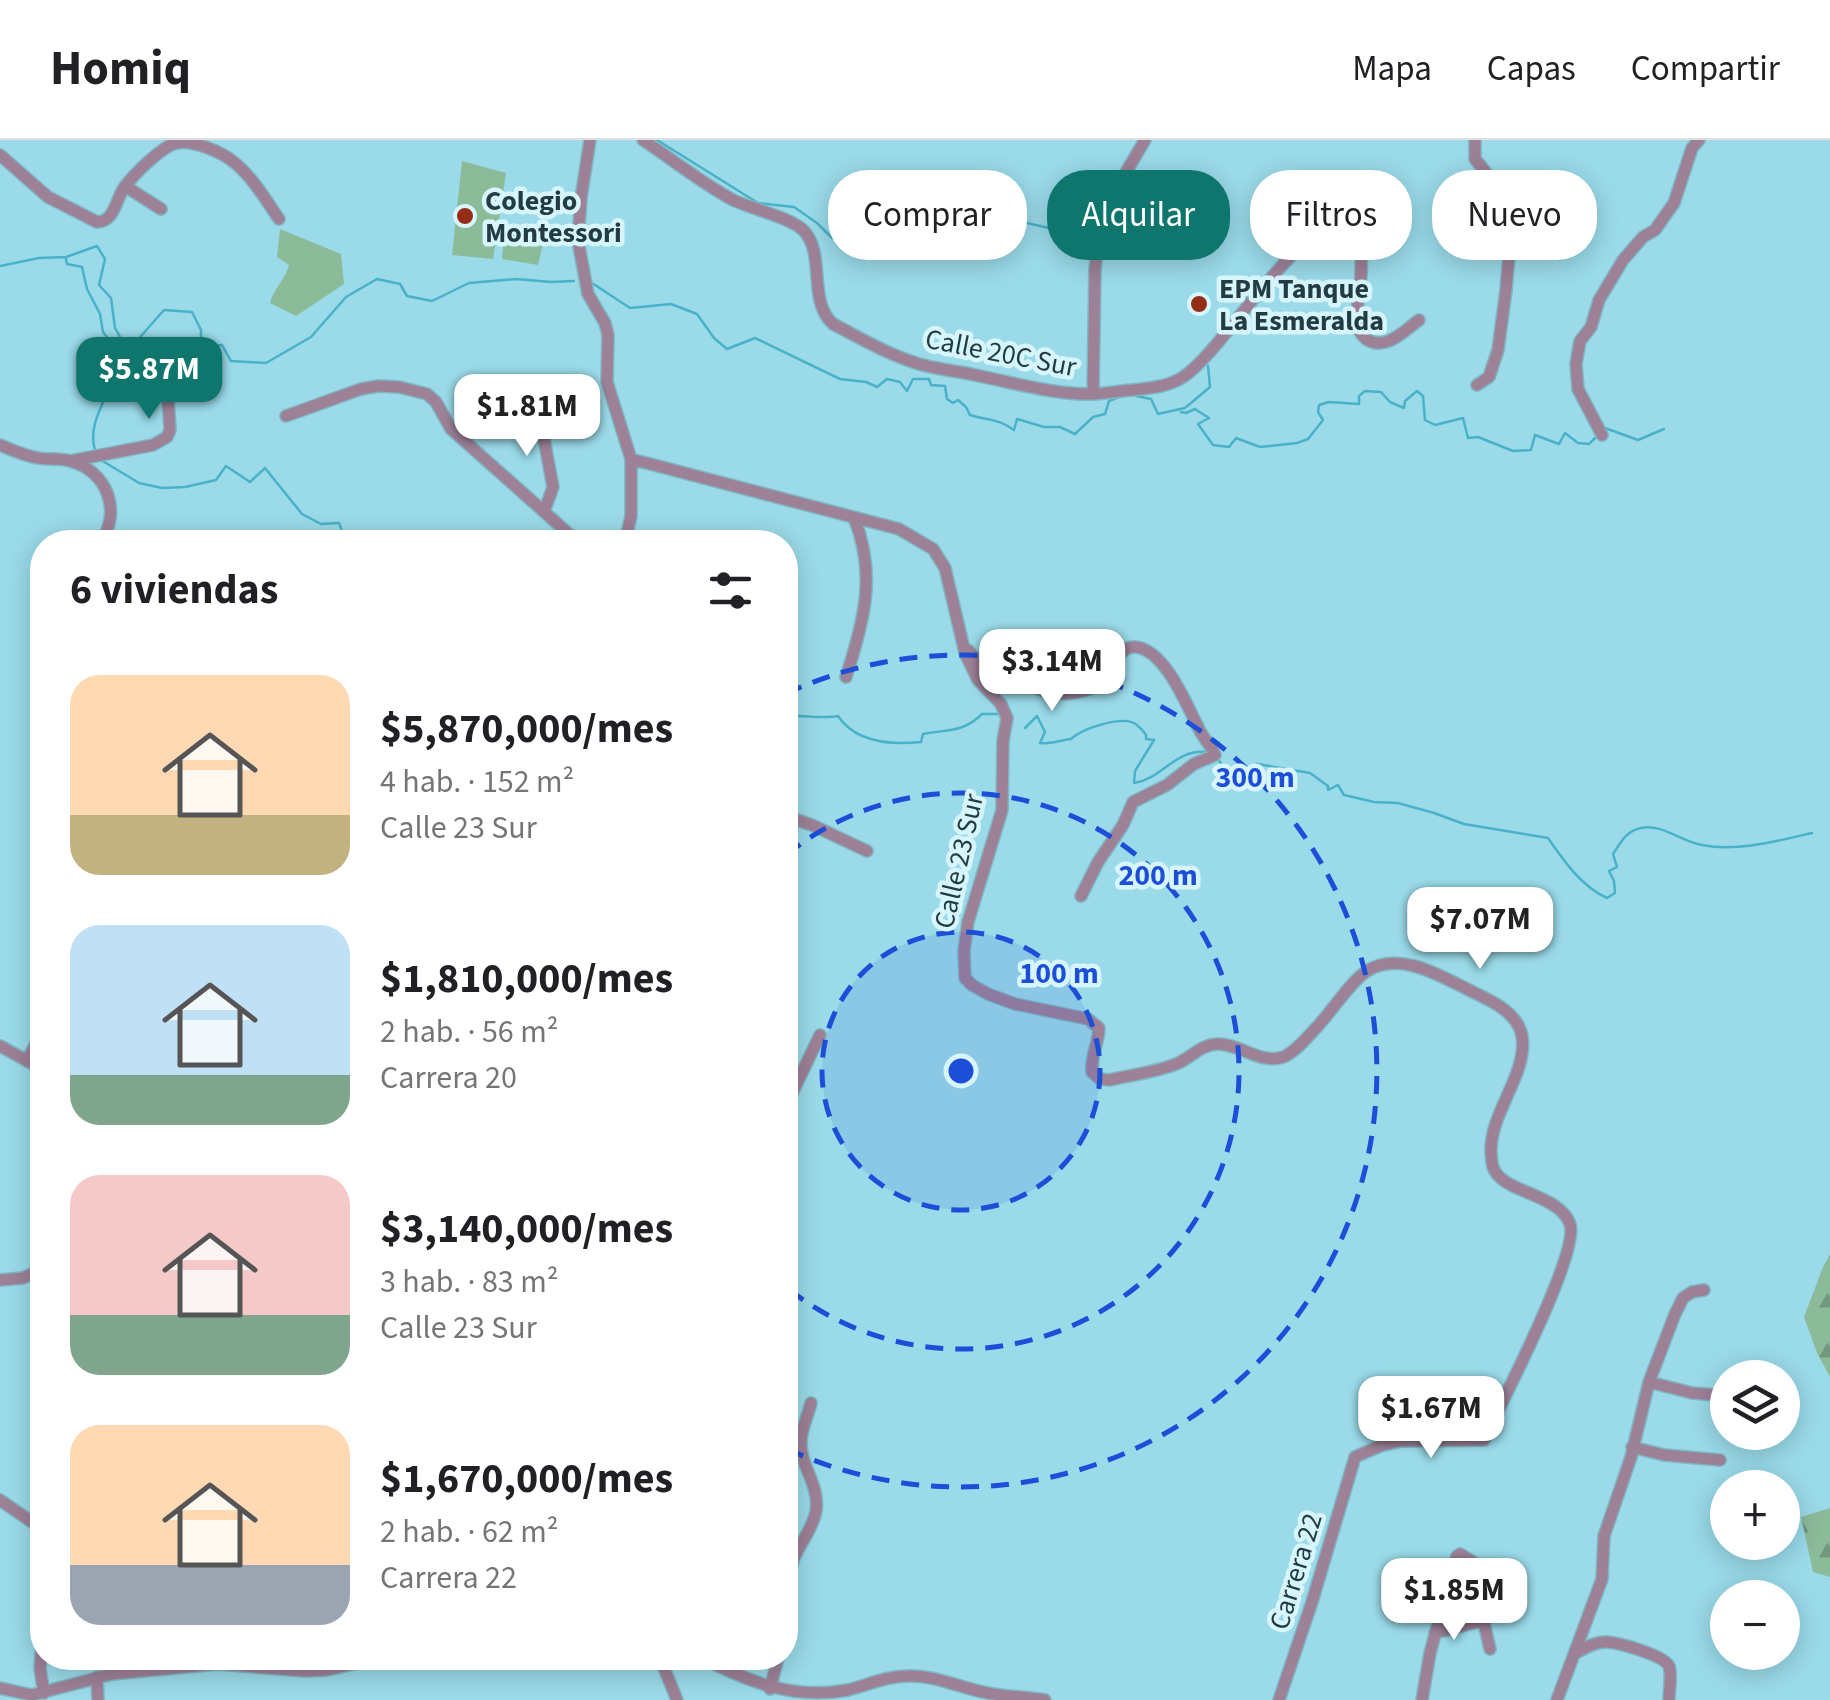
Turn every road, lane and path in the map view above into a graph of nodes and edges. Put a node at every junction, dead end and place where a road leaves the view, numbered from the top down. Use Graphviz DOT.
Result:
graph roads {
  1 [pos="590,140"];
  2 [pos="643,140"];
  3 [pos="1145,140"];
  4 [pos="1475,140"];
  5 [pos="1699,140"];
  6 [pos="0,156"];
  7 [pos="125,186"];
  8 [pos="161,209"];
  9 [pos="280,219"];
  10 [pos="1418,320"];
  11 [pos="166,366"];
  12 [pos="1477,385"];
  13 [pos="1094,394"];
  14 [pos="286,416"];
  15 [pos="541,423"];
  16 [pos="1602,435"];
  17 [pos="0,445"];
  18 [pos="631,459"];
  19 [pos="70,461"];
  20 [pos="544,512"];
  21 [pos="854,518"];
  22 [pos="108,530"];
  23 [pos="564,530"];
  24 [pos="627,530"];
  25 [pos="962,642"];
  26 [pos="846,676"];
  27 [pos="798,820"];
  28 [pos="867,851"];
  29 [pos="1081,896"];
  30 [pos="820,1034"];
  31 [pos="0,1046"];
  32 [pos="30,1057"];
  33 [pos="28,1061"];
  34 [pos="798,1081"];
  35 [pos="1571,1230"];
  36 [pos="30,1275"];
  37 [pos="0,1280"];
  38 [pos="1704,1290"];
  39 [pos="1650,1382"];
  40 [pos="1710,1394"];
  41 [pos="811,1403"];
  42 [pos="1632,1447"];
  43 [pos="1720,1460"];
  44 [pos="0,1500"];
  45 [pos="30,1521"];
  46 [pos="798,1552"];
  47 [pos="1474,1562"];
  48 [pos="1436,1634"];
  49 [pos="1490,1649"];
  50 [pos="1576,1653"];
  51 [pos="40,1670"];
  52 [pos="143,1670"];
  53 [pos="295,1670"];
  54 [pos="328,1670"];
  55 [pos="665,1670"];
  56 [pos="729,1670"];
  57 [pos="775,1670"];
  58 [pos="97,1677"];
  59 [pos="0,1688"];
  60 [pos="770,1688"];
  61 [pos="44,1693"];
  62 [pos="98,1700"];
  63 [pos="677,1700"];
  64 [pos="1044,1700"];
  65 [pos="1279,1700"];
  66 [pos="1422,1700"];
  67 [pos="1557,1700"];
  68 [pos="1669,1700"];
  1 -- 18 [label="street"];
  2 -- 13 [label="street, Calle 20C Sur"];
  3 -- 13 [label="street"];
  4 -- 12 [label="street"];
  5 -- 16 [label="street"];
  6 -- 7 [label="street"];
  7 -- 8 [label="street"];
  7 -- 9 [label="street"];
  10 -- 13 [label="street, Calle 20C Sur"];
  11 -- 19 [label="street"];
  14 -- 20 [label="street"];
  15 -- 20 [label="street"];
  17 -- 19 [label="street"];
  18 -- 21 [label="street, Calle 23 Sur"];
  18 -- 24 [label="street"];
  19 -- 22 [label="street"];
  20 -- 23 [label="street"];
  21 -- 25 [label="street, Calle 23 Sur"];
  21 -- 26 [label="street"];
  25 -- 29 [label="street"];
  25 -- 35 [label="street, Calle 23 Sur"];
  27 -- 28 [label="street"];
  30 -- 34 [label="street"];
  31 -- 33 [label="street"];
  32 -- 33 [label="street"];
  35 -- 65 [label="street, Carrera 22"];
  36 -- 37 [label="street"];
  38 -- 39 [label="street"];
  39 -- 40 [label="street"];
  39 -- 42 [label="street"];
  41 -- 46 [label="street"];
  42 -- 43 [label="street"];
  42 -- 50 [label="street"];
  44 -- 45 [label="street"];
  47 -- 48 [label="street"];
  48 -- 49 [label="street"];
  48 -- 66 [label="street"];
  50 -- 67 [label="street"];
  50 -- 68 [label="street"];
  51 -- 61 [label="street"];
  52 -- 58 [label="street"];
  53 -- 54 [label="street"];
  55 -- 63 [label="street"];
  56 -- 60 [label="street"];
  57 -- 60 [label="street"];
  58 -- 61 [label="street"];
  58 -- 62 [label="street"];
  59 -- 61 [label="street"];
  60 -- 64 [label="street"];
}
